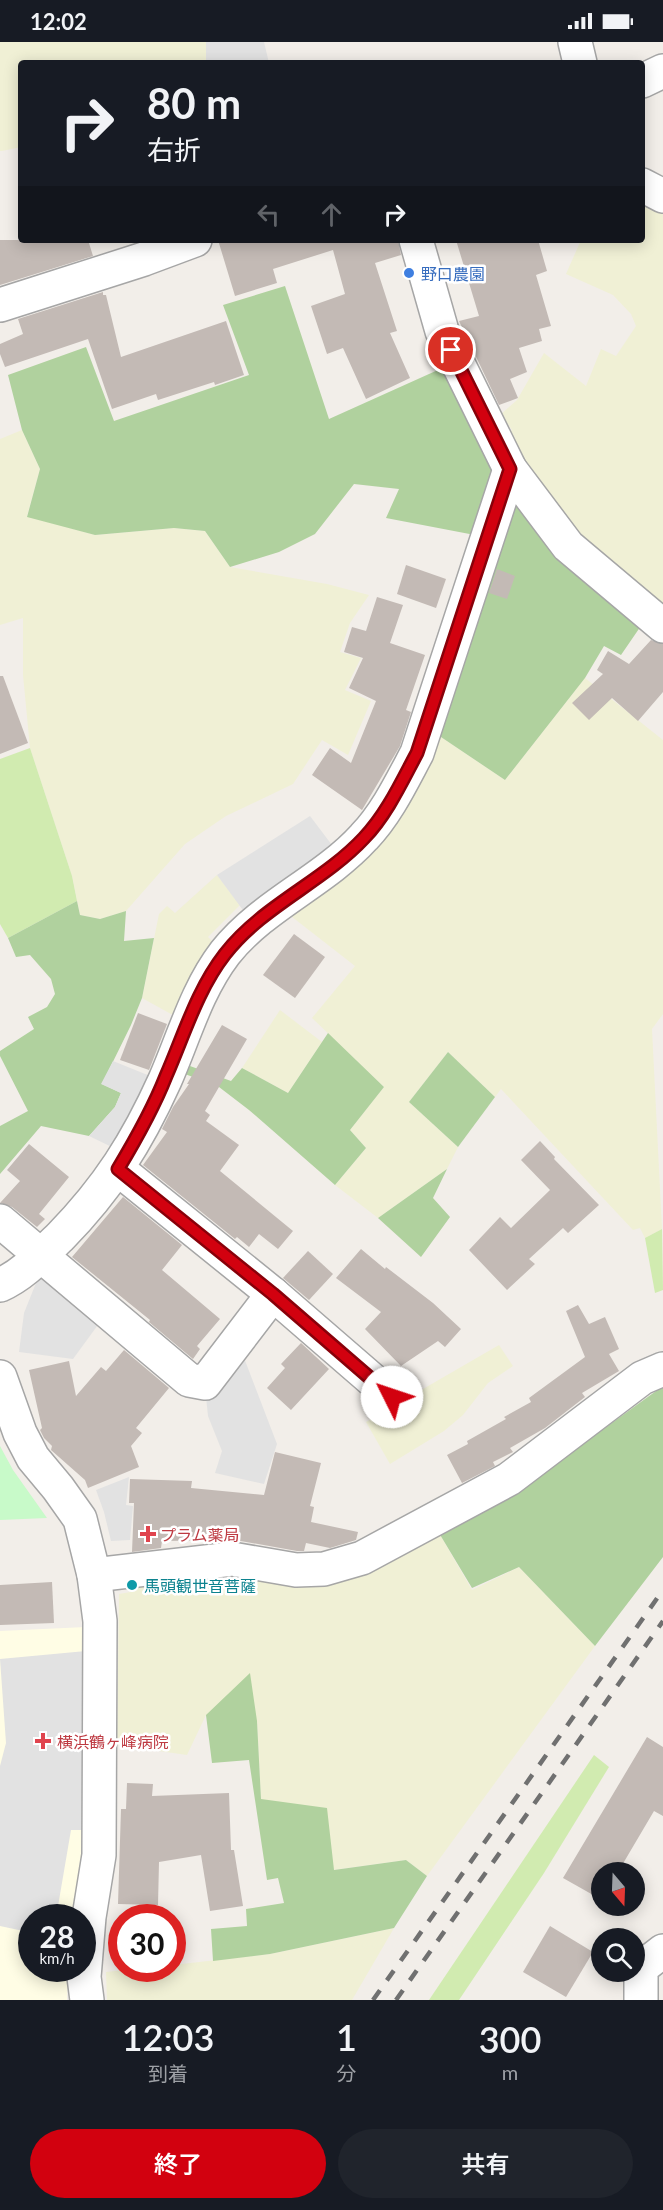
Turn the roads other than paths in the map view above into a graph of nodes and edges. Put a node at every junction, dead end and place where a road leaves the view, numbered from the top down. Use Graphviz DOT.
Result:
graph roads {
  1 [pos="575,42"];
  2 [pos="579,60"];
  3 [pos="663,71"];
  4 [pos="645,80"];
  5 [pos="645,186"];
  6 [pos="663,196"];
  7 [pos="187,243"];
  8 [pos="417,243"];
  9 [pos="0,305"];
  10 [pos="510,469"];
  11 [pos="663,626"];
  12 [pos="118,1169"];
  13 [pos="0,1221"];
  14 [pos="40,1256"];
  15 [pos="0,1285"];
  16 [pos="273,1294"];
  17 [pos="663,1369"];
  18 [pos="0,1377"];
  19 [pos="392,1397"];
  20 [pos="94,1575"];
  21 [pos="663,1951"];
  22 [pos="87,2000"];
  23 [pos="641,2000"];
  1 -- 2 [label="street"];
  3 -- 4 [label="street"];
  5 -- 6 [label="street"];
  7 -- 9 [label="street"];
  8 -- 10 [label="street"];
  10 -- 11 [label="street"];
  10 -- 12 [label="street"];
  12 -- 14 [label="street"];
  12 -- 16 [label="street"];
  13 -- 14 [label="street"];
  14 -- 15 [label="street"];
  14 -- 16 [label="street"];
  16 -- 19 [label="street"];
  17 -- 20 [label="street"];
  18 -- 20 [label="street"];
  20 -- 22 [label="street"];
  21 -- 23 [label="street"];
}
